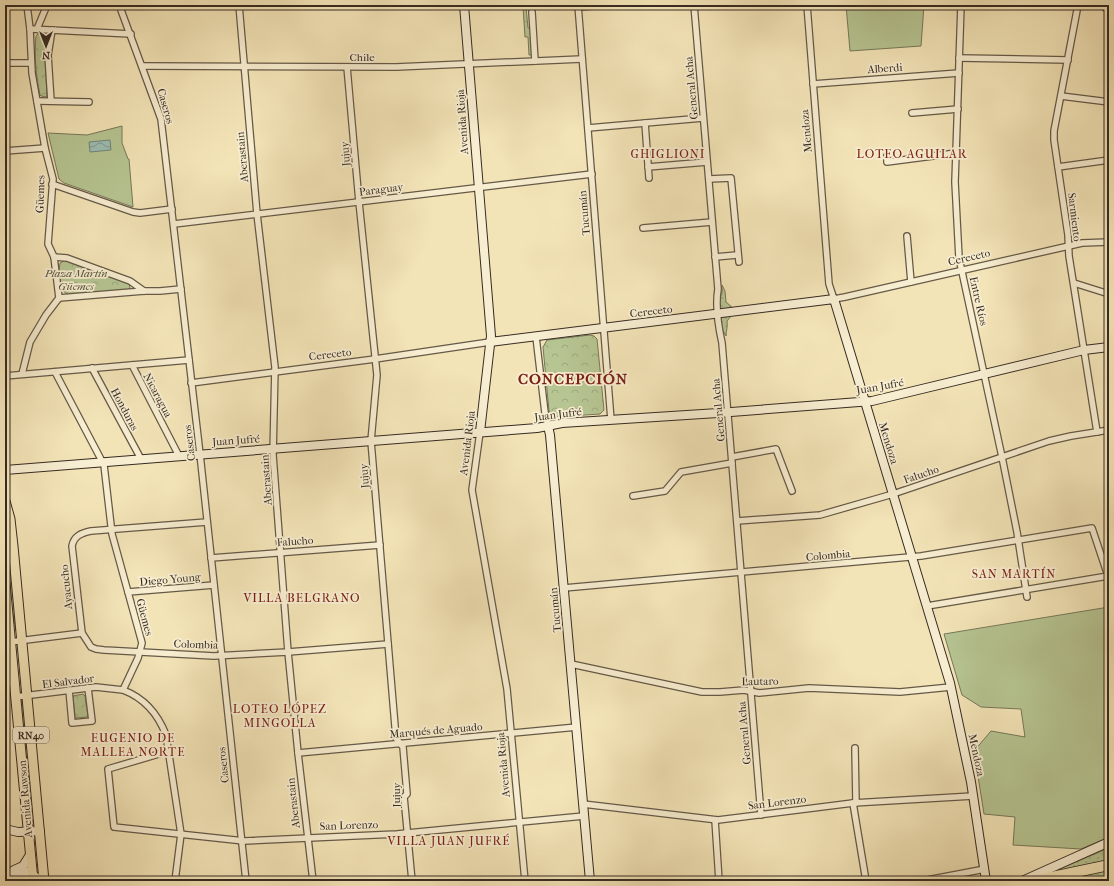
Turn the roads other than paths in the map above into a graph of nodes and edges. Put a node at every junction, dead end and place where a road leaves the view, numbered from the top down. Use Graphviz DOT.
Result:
graph roads {
  1 [pos="26,5"];
  2 [pos="46,5"];
  3 [pos="239,5"];
  4 [pos="464,5"];
  5 [pos="606,5"];
  6 [pos="694,5"];
  7 [pos="807,5"];
  8 [pos="961,5"];
  9 [pos="1078,5"];
  10 [pos="1102,5"];
  11 [pos="578,6"];
  12 [pos="121,7"];
  13 [pos="1109,11"];
  14 [pos="532,12"];
  15 [pos="30,28"];
  16 [pos="37,29"];
  17 [pos="52,30"];
  18 [pos="131,34"];
  19 [pos="959,58"];
  20 [pos="582,59"];
  21 [pos="1068,60"];
  22 [pos="535,61"];
  23 [pos="5,63"];
  24 [pos="31,63"];
  25 [pos="469,64"];
  26 [pos="142,66"];
  27 [pos="243,66"];
  28 [pos="347,67"];
  29 [pos="959,73"];
  30 [pos="813,84"];
  31 [pos="1061,96"];
  32 [pos="37,101"];
  33 [pos="51,101"];
  34 [pos="89,102"];
  35 [pos="1109,102"];
  36 [pos="958,109"];
  37 [pos="912,114"];
  38 [pos="703,118"];
  39 [pos="645,123"];
  40 [pos="588,128"];
  41 [pos="45,148"];
  42 [pos="5,151"];
  43 [pos="956,153"];
  44 [pos="887,156"];
  45 [pos="1109,160"];
  46 [pos="707,162"];
  47 [pos="648,167"];
  48 [pos="1058,167"];
  49 [pos="592,174"];
  50 [pos="649,178"];
  51 [pos="709,180"];
  52 [pos="52,184"];
  53 [pos="478,188"];
  54 [pos="359,202"];
  55 [pos="172,209"];
  56 [pos="257,214"];
  57 [pos="712,222"];
  58 [pos="174,224"];
  59 [pos="643,228"];
  60 [pos="907,236"];
  61 [pos="1109,242"];
  62 [pos="1069,246"];
  63 [pos="737,255"];
  64 [pos="54,257"];
  65 [pos="715,257"];
  66 [pos="739,262"];
  67 [pos="961,270"];
  68 [pos="912,282"];
  69 [pos="1074,283"];
  70 [pos="181,289"];
  71 [pos="144,291"];
  72 [pos="1109,294"];
  73 [pos="59,298"];
  74 [pos="834,299"];
  75 [pos="717,313"];
  76 [pos="604,328"];
  77 [pos="536,337"];
  78 [pos="490,342"];
  79 [pos="1109,347"];
  80 [pos="1084,350"];
  81 [pos="375,359"];
  82 [pos="189,360"];
  83 [pos="132,365"];
  84 [pos="92,368"];
  85 [pos="55,372"];
  86 [pos="275,372"];
  87 [pos="22,374"];
  88 [pos="985,374"];
  89 [pos="5,376"];
  90 [pos="192,383"];
  91 [pos="865,402"];
  92 [pos="728,412"];
  93 [pos="611,420"];
  94 [pos="548,426"];
  95 [pos="1109,430"];
  96 [pos="480,432"];
  97 [pos="1097,432"];
  98 [pos="371,441"];
  99 [pos="274,448"];
  100 [pos="200,454"];
  101 [pos="179,456"];
  102 [pos="1002,457"];
  103 [pos="141,459"];
  104 [pos="732,460"];
  105 [pos="102,462"];
  106 [pos="5,470"];
  107 [pos="792,491"];
  108 [pos="893,494"];
  109 [pos="634,496"];
  110 [pos="5,501"];
  111 [pos="737,521"];
  112 [pos="207,522"];
  113 [pos="112,529"];
  114 [pos="1018,540"];
  115 [pos="380,545"];
  116 [pos="13,546"];
  117 [pos="5,552"];
  118 [pos="281,552"];
  119 [pos="912,557"];
  120 [pos="211,558"];
  121 [pos="741,573"];
  122 [pos="1108,576"];
  123 [pos="5,583"];
  124 [pos="214,585"];
  125 [pos="564,588"];
  126 [pos="1026,590"];
  127 [pos="128,592"];
  128 [pos="1027,598"];
  129 [pos="927,606"];
  130 [pos="82,633"];
  131 [pos="22,640"];
  132 [pos="7,642"];
  133 [pos="388,644"];
  134 [pos="140,651"];
  135 [pos="288,652"];
  136 [pos="221,655"];
  137 [pos="571,664"];
  138 [pos="951,687"];
  139 [pos="88,688"];
  140 [pos="69,690"];
  141 [pos="123,690"];
  142 [pos="750,691"];
  143 [pos="27,696"];
  144 [pos="15,697"];
  145 [pos="577,727"];
  146 [pos="512,733"];
  147 [pos="401,743"];
  148 [pos="855,748"];
  149 [pos="169,751"];
  150 [pos="298,753"];
  151 [pos="973,796"];
  152 [pos="855,803"];
  153 [pos="583,804"];
  154 [pos="760,815"];
  155 [pos="584,816"];
  156 [pos="715,820"];
  157 [pos="520,822"];
  158 [pos="5,829"];
  159 [pos="40,831"];
  160 [pos="28,832"];
  161 [pos="408,833"];
  162 [pos="181,834"];
  163 [pos="307,837"];
  164 [pos="241,841"];
  165 [pos="1109,842"];
  166 [pos="30,855"];
  167 [pos="1109,865"];
  168 [pos="984,869"];
  169 [pos="8,871"];
  170 [pos="32,877"];
  171 [pos="40,881"];
  172 [pos="44,881"];
  173 [pos="176,881"];
  174 [pos="246,881"];
  175 [pos="313,881"];
  176 [pos="412,881"];
  177 [pos="524,881"];
  178 [pos="590,881"];
  179 [pos="719,881"];
  180 [pos="866,881"];
  181 [pos="922,881"];
  182 [pos="986,881"];
  183 [pos="1022,881"];
  184 [pos="1033,881"];
  1 -- 15 [label="street, Güemes"];
  2 -- 16 [label="street"];
  3 -- 27 [label="street, Aberastain"];
  4 -- 25 [label="main road, Avenida Rioja"];
  5 -- 11 [label="street"];
  6 -- 38 [label="street, General Acha"];
  7 -- 30 [label="street, Mendoza"];
  8 -- 19 [label="street, Entre Ríos"];
  9 -- 21 [label="street, Sarmiento"];
  10 -- 13 [label="street"];
  11 -- 20 [label="street, Tucumán"];
  12 -- 18 [label="street, Caseros"];
  14 -- 22 [label="street"];
  15 -- 16 [label="street"];
  15 -- 24 [label="street, Güemes"];
  16 -- 17 [label="street"];
  17 -- 18 [label="street"];
  17 -- 33 [label="street"];
  18 -- 26 [label="street, Caseros"];
  19 -- 21 [label="street"];
  19 -- 29 [label="street, Entre Ríos"];
  20 -- 22 [label="street, Chile"];
  20 -- 40 [label="street, Tucumán"];
  21 -- 31 [label="street, Sarmiento"];
  22 -- 25 [label="street, Chile"];
  23 -- 24 [label="street"];
  24 -- 32 [label="street, Güemes"];
  25 -- 28 [label="street, Chile"];
  25 -- 53 [label="main road, Avenida Rioja"];
  26 -- 27 [label="street, Chile"];
  26 -- 55 [label="street, Caseros"];
  27 -- 28 [label="street, Chile"];
  27 -- 56 [label="street, Aberastain"];
  28 -- 54 [label="street, Jujuy"];
  29 -- 30 [label="street, Alberdi"];
  29 -- 36 [label="street, Entre Ríos"];
  30 -- 74 [label="street, Mendoza"];
  31 -- 35 [label="street"];
  31 -- 48 [label="street, Sarmiento"];
  32 -- 33 [label="street"];
  32 -- 41 [label="street, Güemes"];
  33 -- 34 [label="street"];
  36 -- 37 [label="street"];
  36 -- 43 [label="street, Entre Ríos"];
  38 -- 39 [label="street"];
  38 -- 46 [label="street, General Acha"];
  39 -- 40 [label="street"];
  39 -- 47 [label="street"];
  40 -- 49 [label="street, Tucumán"];
  41 -- 42 [label="street"];
  41 -- 52 [label="street, Güemes"];
  43 -- 44 [label="street"];
  43 -- 67 [label="street, Entre Ríos"];
  45 -- 48 [label="street"];
  46 -- 47 [label="street"];
  46 -- 51 [label="street, General Acha"];
  47 -- 50 [label="street"];
  48 -- 62 [label="street, Sarmiento"];
  49 -- 53 [label="street, Paraguay"];
  49 -- 76 [label="street, Tucumán"];
  51 -- 57 [label="street, General Acha"];
  51 -- 63 [label="street"];
  52 -- 55 [label="street"];
  52 -- 64 [label="street, Güemes"];
  53 -- 54 [label="street, Paraguay"];
  53 -- 78 [label="main road, Avenida Rioja"];
  54 -- 56 [label="street, Paraguay"];
  54 -- 81 [label="street, Jujuy"];
  55 -- 58 [label="street, Caseros"];
  56 -- 58 [label="street, Paraguay"];
  56 -- 86 [label="street, Aberastain"];
  57 -- 59 [label="street"];
  57 -- 65 [label="street, General Acha"];
  58 -- 70 [label="street, Caseros"];
  60 -- 68 [label="street"];
  61 -- 62 [label="street, Cereceto"];
  62 -- 67 [label="street, Cereceto"];
  62 -- 69 [label="street, Sarmiento"];
  63 -- 65 [label="street"];
  63 -- 66 [label="street"];
  64 -- 71 [label="street"];
  64 -- 73 [label="street, Güemes"];
  65 -- 75 [label="street, General Acha"];
  67 -- 68 [label="street, Cereceto"];
  67 -- 88 [label="street, Entre Ríos"];
  68 -- 74 [label="street, Cereceto"];
  69 -- 72 [label="street"];
  69 -- 80 [label="street, Sarmiento"];
  70 -- 71 [label="street"];
  70 -- 82 [label="street, Caseros"];
  71 -- 73 [label="street"];
  73 -- 87 [label="street"];
  74 -- 75 [label="main road, Cereceto"];
  74 -- 91 [label="main road, Mendoza"];
  75 -- 76 [label="main road, Cereceto"];
  75 -- 92 [label="street, General Acha"];
  76 -- 77 [label="main road, Cereceto"];
  76 -- 93 [label="street, Tucumán"];
  77 -- 78 [label="main road, Cereceto"];
  77 -- 94 [label="street, Tucumán"];
  78 -- 81 [label="street, Cereceto"];
  78 -- 96 [label="main road, Avenida Rioja"];
  79 -- 80 [label="main road, Juan Jufré"];
  80 -- 88 [label="main road, Juan Jufré"];
  80 -- 97 [label="street, Sarmiento"];
  81 -- 86 [label="street, Cereceto"];
  81 -- 98 [label="street, Jujuy"];
  82 -- 83 [label="street"];
  82 -- 90 [label="street, Caseros"];
  83 -- 84 [label="street"];
  83 -- 101 [label="street, Nicaragua"];
  84 -- 85 [label="street"];
  84 -- 103 [label="street, Honduras"];
  85 -- 87 [label="street"];
  85 -- 105 [label="street, Güemes"];
  86 -- 90 [label="street, Cereceto"];
  86 -- 99 [label="street, Aberastain"];
  87 -- 89 [label="street"];
  88 -- 91 [label="main road, Juan Jufré"];
  88 -- 102 [label="street, Entre Ríos"];
  90 -- 100 [label="street, Caseros"];
  91 -- 92 [label="main road, Juan Jufré"];
  91 -- 108 [label="main road, Mendoza"];
  92 -- 93 [label="main road, Juan Jufré"];
  92 -- 104 [label="street, General Acha"];
  93 -- 94 [label="main road, Juan Jufré"];
  94 -- 96 [label="main road, Juan Jufré"];
  94 -- 125 [label="main road, Tucumán"];
  95 -- 97 [label="street, Falucho"];
  96 -- 98 [label="main road, Juan Jufré"];
  96 -- 146 [label="street, Avenida Rioja"];
  97 -- 102 [label="street, Falucho"];
  98 -- 99 [label="main road, Juan Jufré"];
  98 -- 115 [label="street, Jujuy"];
  99 -- 100 [label="main road, Juan Jufré"];
  99 -- 118 [label="street, Aberastain"];
  100 -- 101 [label="main road, Juan Jufré"];
  100 -- 112 [label="street, Caseros"];
  101 -- 103 [label="main road, Juan Jufré"];
  102 -- 108 [label="street, Falucho"];
  102 -- 114 [label="street, Entre Ríos"];
  103 -- 105 [label="main road, Juan Jufré"];
  104 -- 107 [label="street"];
  104 -- 109 [label="street"];
  104 -- 111 [label="street, General Acha"];
  105 -- 106 [label="main road, Juan Jufré"];
  105 -- 113 [label="street, Güemes"];
  108 -- 111 [label="street, Falucho"];
  108 -- 119 [label="main road, Mendoza"];
  110 -- 116 [label="main road, Avenida Rawson / RN40"];
  111 -- 121 [label="street, General Acha"];
  112 -- 113 [label="street"];
  112 -- 120 [label="street, Caseros"];
  113 -- 127 [label="street, Güemes"];
  113 -- 130 [label="street, Ayacucho"];
  114 -- 119 [label="street, Colombia"];
  114 -- 122 [label="street, Colombia"];
  114 -- 126 [label="street, Entre Ríos"];
  115 -- 118 [label="street, Falucho"];
  115 -- 133 [label="street, Jujuy"];
  116 -- 117 [label="street"];
  116 -- 131 [label="main road, Avenida Rawson / RN40"];
  118 -- 120 [label="street, Falucho"];
  118 -- 135 [label="street, Aberastain"];
  119 -- 121 [label="street, Colombia"];
  119 -- 129 [label="main road, Mendoza"];
  120 -- 124 [label="street, Caseros"];
  121 -- 125 [label="street, Colombia"];
  121 -- 142 [label="street, General Acha"];
  122 -- 126 [label="street"];
  123 -- 132 [label="main road, Avenida Rawson / RN40"];
  124 -- 127 [label="street, Diego Young"];
  124 -- 136 [label="street, Caseros"];
  125 -- 137 [label="main road, Tucumán"];
  126 -- 128 [label="street, Entre Ríos"];
  126 -- 129 [label="street"];
  127 -- 134 [label="street, Güemes"];
  129 -- 138 [label="main road, Mendoza"];
  130 -- 131 [label="street"];
  130 -- 134 [label="street, Colombia"];
  131 -- 132 [label="street"];
  131 -- 143 [label="main road, Avenida Rawson / RN40"];
  132 -- 144 [label="main road, Avenida Rawson / RN40"];
  133 -- 135 [label="street, Colombia"];
  133 -- 147 [label="street, Jujuy"];
  134 -- 136 [label="street, Colombia"];
  134 -- 141 [label="street, Güemes"];
  135 -- 136 [label="street, Colombia"];
  135 -- 150 [label="street, Aberastain"];
  136 -- 164 [label="street, Caseros"];
  137 -- 142 [label="street, Lautaro"];
  137 -- 145 [label="main road, Tucumán"];
  138 -- 142 [label="street, Lautaro"];
  138 -- 151 [label="main road, Mendoza"];
  139 -- 140 [label="street, El Salvador"];
  139 -- 140 [label="street"];
  139 -- 141 [label="street, El Salvador"];
  140 -- 143 [label="street, El Salvador"];
  141 -- 149 [label="street"];
  142 -- 154 [label="street, General Acha"];
  143 -- 144 [label="street, El Salvador"];
  143 -- 159 [label="main road, Avenida Rawson / RN40"];
  144 -- 160 [label="main road, Avenida Rawson / RN40"];
  145 -- 146 [label="street, Marqués de Aguado"];
  145 -- 153 [label="main road, Tucumán"];
  146 -- 147 [label="street, Marqués de Aguado"];
  146 -- 157 [label="street, Avenida Rioja"];
  147 -- 150 [label="street, Marqués de Aguado"];
  147 -- 161 [label="street, Jujuy"];
  148 -- 152 [label="street"];
  149 -- 162 [label="street"];
  149 -- 162 [label="street, San Lorenzo"];
  150 -- 163 [label="street, Aberastain"];
  151 -- 152 [label="street, San Lorenzo"];
  151 -- 168 [label="main road, Mendoza"];
  152 -- 154 [label="street, San Lorenzo"];
  152 -- 180 [label="street"];
  153 -- 155 [label="main road, Tucumán"];
  153 -- 156 [label="street, San Lorenzo"];
  154 -- 156 [label="street, San Lorenzo"];
  155 -- 157 [label="street, San Lorenzo"];
  155 -- 178 [label="main road, Tucumán"];
  156 -- 179 [label="street"];
  157 -- 161 [label="street, San Lorenzo"];
  157 -- 177 [label="street, Avenida Rioja"];
  158 -- 160 [label="main road"];
  159 -- 160 [label="main road"];
  159 -- 172 [label="main road, Avenida Rawson / RN40"];
  160 -- 166 [label="main road, Avenida Rawson / RN40"];
  161 -- 163 [label="street, San Lorenzo"];
  161 -- 176 [label="street, Jujuy"];
  162 -- 164 [label="street, San Lorenzo"];
  162 -- 173 [label="street"];
  163 -- 164 [label="street, San Lorenzo"];
  163 -- 175 [label="street, Aberastain"];
  164 -- 174 [label="street, Caseros"];
  165 -- 183 [label="main road"];
  166 -- 169 [label="main road"];
  166 -- 170 [label="main road, Avenida Rawson / RN40"];
  167 -- 184 [label="highway"];
  168 -- 181 [label="street"];
  168 -- 182 [label="main road, Mendoza"];
  169 -- 170 [label="main road"];
  170 -- 171 [label="main road"];
}
